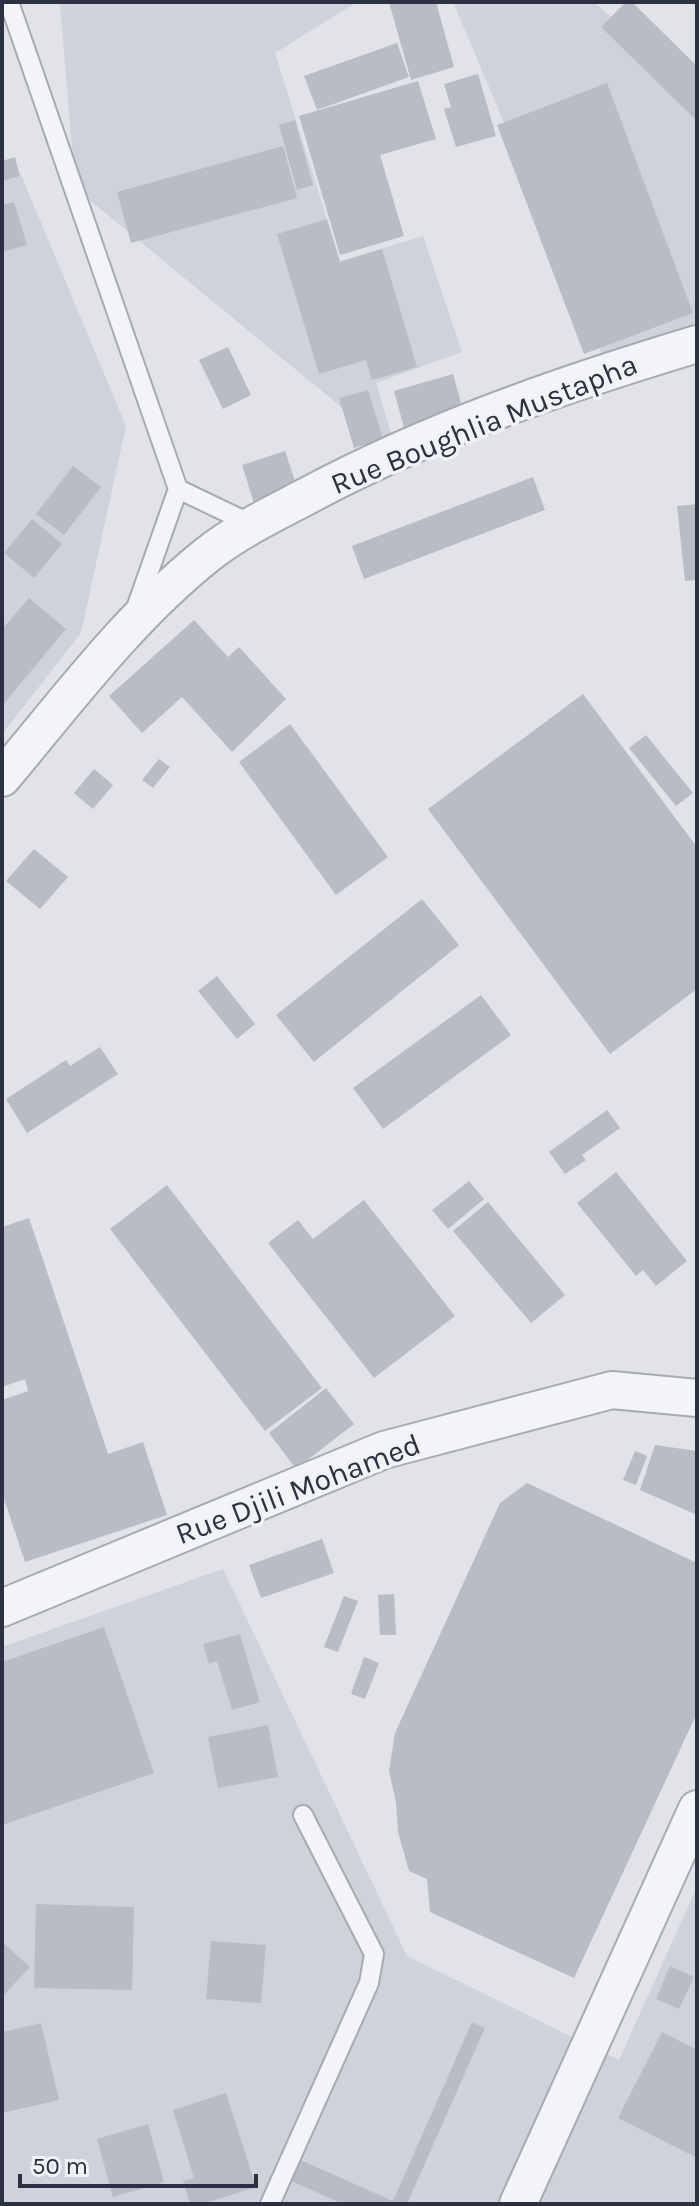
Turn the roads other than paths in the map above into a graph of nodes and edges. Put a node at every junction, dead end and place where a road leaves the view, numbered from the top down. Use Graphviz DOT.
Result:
graph roads {
  1 [pos="9,2"];
  2 [pos="697,344"];
  3 [pos="178,489"];
  4 [pos="253,525"];
  5 [pos="130,625"];
  6 [pos="2,778"];
  7 [pos="697,1398"];
  8 [pos="2,1608"];
  9 [pos="697,1809"];
  10 [pos="303,1815"];
  11 [pos="270,2204"];
  12 [pos="518,2204"];
  1 -- 3 [label="lane"];
  2 -- 4 [label="street, Rue Boughlia Mustapha"];
  3 -- 4 [label="lane"];
  3 -- 5 [label="lane"];
  4 -- 5 [label="street, Rue Boughlia Mustapha"];
  5 -- 6 [label="street, Rue Boughlia Mustapha"];
  7 -- 8 [label="street, Rue Djili Mohamed"];
  9 -- 12 [label="street"];
  10 -- 11 [label="lane"];
}
